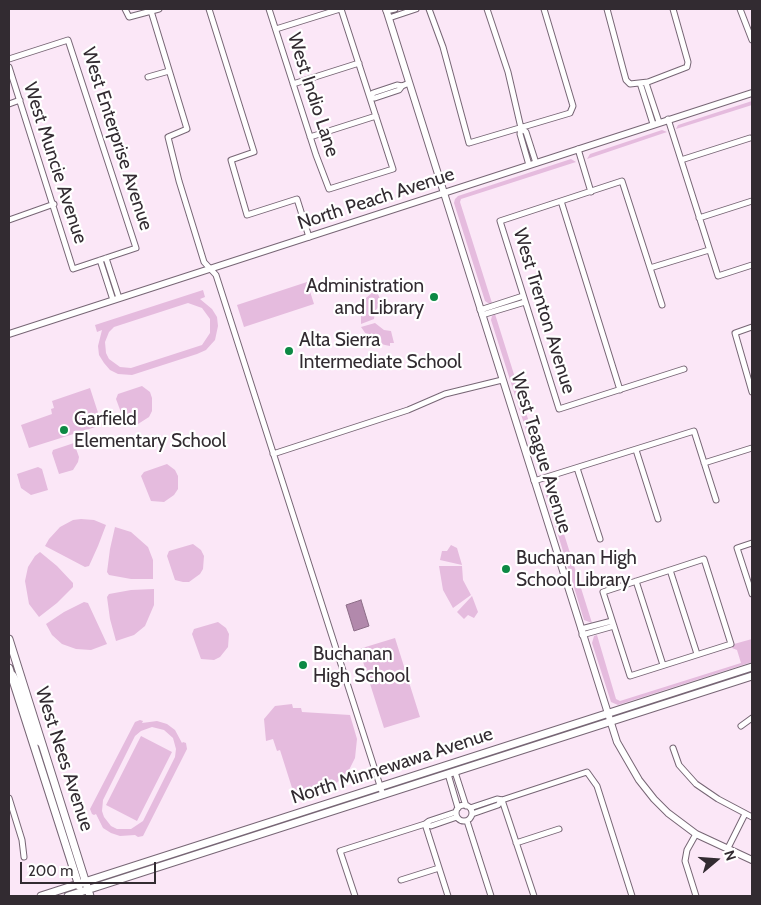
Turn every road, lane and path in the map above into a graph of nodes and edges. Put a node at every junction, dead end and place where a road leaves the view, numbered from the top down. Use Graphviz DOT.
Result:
graph roads {
  1 [pos="124,9"];
  2 [pos="159,9"];
  3 [pos="209,9"];
  4 [pos="269,9"];
  5 [pos="341,9"];
  6 [pos="395,9"];
  7 [pos="416,9"];
  8 [pos="429,9"];
  9 [pos="487,9"];
  10 [pos="546,9"];
  11 [pos="607,9"];
  12 [pos="673,9"];
  13 [pos="740,9"];
  14 [pos="151,11"];
  15 [pos="387,13"];
  16 [pos="276,30"];
  17 [pos="752,40"];
  18 [pos="9,59"];
  19 [pos="359,63"];
  20 [pos="9,67"];
  21 [pos="169,71"];
  22 [pos="148,77"];
  23 [pos="646,82"];
  24 [pos="409,83"];
  25 [pos="640,83"];
  26 [pos="293,84"];
  27 [pos="400,86"];
  28 [pos="386,92"];
  29 [pos="752,93"];
  30 [pos="370,97"];
  31 [pos="20,100"];
  32 [pos="9,104"];
  33 [pos="376,116"];
  34 [pos="668,119"];
  35 [pos="656,123"];
  36 [pos="521,128"];
  37 [pos="310,137"];
  38 [pos="750,138"];
  39 [pos="578,149"];
  40 [pos="681,160"];
  41 [pos="533,164"];
  42 [pos="591,192"];
  43 [pos="444,193"];
  44 [pos="561,201"];
  45 [pos="752,201"];
  46 [pos="54,204"];
  47 [pos="699,218"];
  48 [pos="9,220"];
  49 [pos="309,237"];
  50 [pos="709,250"];
  51 [pos="106,258"];
  52 [pos="100,260"];
  53 [pos="752,265"];
  54 [pos="650,268"];
  55 [pos="210,269"];
  56 [pos="116,299"];
  57 [pos="524,299"];
  58 [pos="662,305"];
  59 [pos="481,312"];
  60 [pos="752,327"];
  61 [pos="9,334"];
  62 [pos="684,369"];
  63 [pos="502,380"];
  64 [pos="620,390"];
  65 [pos="752,392"];
  66 [pos="752,448"];
  67 [pos="636,450"];
  68 [pos="273,454"];
  69 [pos="704,463"];
  70 [pos="577,468"];
  71 [pos="534,481"];
  72 [pos="716,500"];
  73 [pos="658,519"];
  74 [pos="600,539"];
  75 [pos="752,544"];
  76 [pos="670,570"];
  77 [pos="636,581"];
  78 [pos="752,594"];
  79 [pos="613,623"];
  80 [pos="582,632"];
  81 [pos="9,639"];
  82 [pos="697,654"];
  83 [pos="664,665"];
  84 [pos="752,666"];
  85 [pos="9,667"];
  86 [pos="752,676"];
  87 [pos="607,714"];
  88 [pos="752,718"];
  89 [pos="610,722"];
  90 [pos="741,726"];
  91 [pos="42,744"];
  92 [pos="673,748"];
  93 [pos="480,755"];
  94 [pos="451,773"];
  95 [pos="417,784"];
  96 [pos="381,787"];
  97 [pos="384,795"];
  98 [pos="9,798"];
  99 [pos="502,800"];
  100 [pos="469,809"];
  101 [pos="457,812"];
  102 [pos="745,814"];
  103 [pos="752,816"];
  104 [pos="467,821"];
  105 [pos="425,824"];
  106 [pos="559,829"];
  107 [pos="696,834"];
  108 [pos="209,842"];
  109 [pos="516,843"];
  110 [pos="728,848"];
  111 [pos="212,850"];
  112 [pos="24,857"];
  113 [pos="752,860"];
  114 [pos="439,868"];
  115 [pos="401,880"];
  116 [pos="82,883"];
  117 [pos="85,894"];
  118 [pos="41,896"];
  119 [pos="68,896"];
  120 [pos="355,896"];
  121 [pos="448,896"];
  122 [pos="491,896"];
  123 [pos="534,896"];
  124 [pos="632,896"];
  125 [pos="696,896"];
  1 -- 14 [label="street"];
  2 -- 14 [label="street"];
  3 -- 49 [label="street"];
  4 -- 16 [label="street, West Indio Lane"];
  5 -- 16 [label="street"];
  5 -- 19 [label="street"];
  6 -- 15 [label="street"];
  7 -- 15 [label="street"];
  8 -- 36 [label="street"];
  9 -- 36 [label="street"];
  10 -- 36 [label="street"];
  11 -- 25 [label="street"];
  12 -- 23 [label="street"];
  13 -- 17 [label="street"];
  14 -- 21 [label="street"];
  15 -- 24 [label="street, West Teague Avenue"];
  16 -- 26 [label="street, West Indio Lane"];
  18 -- 51 [label="street, West Enterprise Avenue"];
  19 -- 26 [label="street"];
  19 -- 30 [label="street"];
  20 -- 31 [label="street, West Muncie Avenue"];
  21 -- 22 [label="street"];
  21 -- 55 [label="street"];
  23 -- 25 [label="street"];
  23 -- 35 [label="street"];
  24 -- 27 [label="street"];
  24 -- 43 [label="street, West Teague Avenue"];
  25 -- 35 [label="street"];
  26 -- 37 [label="street, West Indio Lane"];
  27 -- 28 [label="street"];
  27 -- 28 [label="street"];
  28 -- 30 [label="street"];
  29 -- 34 [label="street, North Peach Avenue"];
  30 -- 33 [label="street"];
  31 -- 32 [label="street"];
  31 -- 46 [label="street, West Muncie Avenue"];
  33 -- 37 [label="street"];
  33 -- 37 [label="street, West Indio Lane"];
  34 -- 35 [label="street, North Peach Avenue"];
  34 -- 40 [label="street"];
  35 -- 39 [label="street, North Peach Avenue"];
  36 -- 41 [label="street"];
  38 -- 40 [label="street"];
  39 -- 41 [label="street, North Peach Avenue"];
  39 -- 42 [label="street"];
  40 -- 47 [label="street"];
  41 -- 43 [label="street, North Peach Avenue"];
  42 -- 44 [label="street"];
  42 -- 54 [label="street"];
  43 -- 49 [label="street, North Peach Avenue"];
  43 -- 59 [label="street, West Teague Avenue"];
  44 -- 57 [label="street, West Trenton Avenue"];
  44 -- 64 [label="street"];
  45 -- 47 [label="street"];
  46 -- 48 [label="street"];
  46 -- 52 [label="street, West Muncie Avenue"];
  47 -- 50 [label="street"];
  49 -- 55 [label="street, North Peach Avenue"];
  50 -- 53 [label="street"];
  50 -- 54 [label="street"];
  51 -- 52 [label="street"];
  51 -- 56 [label="street, West Muncie Avenue"];
  52 -- 56 [label="street, West Muncie Avenue"];
  54 -- 58 [label="street"];
  55 -- 56 [label="street, North Peach Avenue"];
  55 -- 68 [label="street"];
  56 -- 61 [label="street, North Peach Avenue"];
  57 -- 59 [label="street"];
  57 -- 64 [label="street, West Trenton Avenue"];
  59 -- 63 [label="street, West Teague Avenue"];
  60 -- 65 [label="street"];
  62 -- 64 [label="street"];
  63 -- 68 [label="street"];
  63 -- 71 [label="street, West Teague Avenue"];
  66 -- 69 [label="street"];
  67 -- 69 [label="street"];
  67 -- 70 [label="street"];
  67 -- 73 [label="street"];
  68 -- 96 [label="street"];
  69 -- 72 [label="street"];
  70 -- 71 [label="street"];
  70 -- 74 [label="street"];
  71 -- 80 [label="street, West Teague Avenue"];
  75 -- 78 [label="street"];
  76 -- 77 [label="street"];
  76 -- 82 [label="street"];
  76 -- 82 [label="street"];
  77 -- 79 [label="street"];
  77 -- 83 [label="street"];
  79 -- 80 [label="street"];
  79 -- 83 [label="street"];
  80 -- 87 [label="street, West Teague Avenue"];
  81 -- 91 [label="main road, West Nees Avenue"];
  82 -- 83 [label="street"];
  84 -- 87 [label="main road, North Minnewawa Avenue"];
  85 -- 91 [label="street"];
  85 -- 116 [label="main road, West Nees Avenue"];
  86 -- 89 [label="main road, North Minnewawa Avenue"];
  87 -- 89 [label="street, West Teague Avenue"];
  87 -- 93 [label="main road, North Minnewawa Avenue"];
  88 -- 90 [label="street"];
  89 -- 94 [label="main road, North Minnewawa Avenue"];
  89 -- 107 [label="street, West Teague Avenue"];
  91 -- 116 [label="main road, West Nees Avenue"];
  92 -- 102 [label="street"];
  93 -- 95 [label="main road"];
  93 -- 96 [label="main road, North Minnewawa Avenue"];
  94 -- 95 [label="main road, North Minnewawa Avenue"];
  94 -- 100 [label="street"];
  94 -- 101 [label="street"];
  95 -- 97 [label="main road, North Minnewawa Avenue"];
  96 -- 97 [label="street"];
  96 -- 108 [label="main road, North Minnewawa Avenue"];
  97 -- 111 [label="main road, North Minnewawa Avenue"];
  98 -- 112 [label="street"];
  99 -- 100 [label="street"];
  99 -- 109 [label="street"];
  99 -- 124 [label="street"];
  100 -- 101 [label="street"];
  100 -- 104 [label="street"];
  101 -- 104 [label="street"];
  101 -- 105 [label="street"];
  102 -- 103 [label="street"];
  102 -- 110 [label="street"];
  104 -- 122 [label="street"];
  105 -- 114 [label="street"];
  105 -- 120 [label="street"];
  106 -- 109 [label="street"];
  107 -- 110 [label="street, West Teague Avenue"];
  107 -- 125 [label="street"];
  108 -- 111 [label="main road"];
  108 -- 116 [label="main road, North Minnewawa Avenue"];
  109 -- 123 [label="street"];
  110 -- 113 [label="street, West Teague Avenue"];
  111 -- 117 [label="main road, North Minnewawa Avenue"];
  114 -- 115 [label="street"];
  114 -- 121 [label="street"];
  116 -- 117 [label="main road, West Nees Avenue"];
  116 -- 118 [label="main road, North Minnewawa Avenue"];
  117 -- 119 [label="main road, North Minnewawa Avenue"];
}
